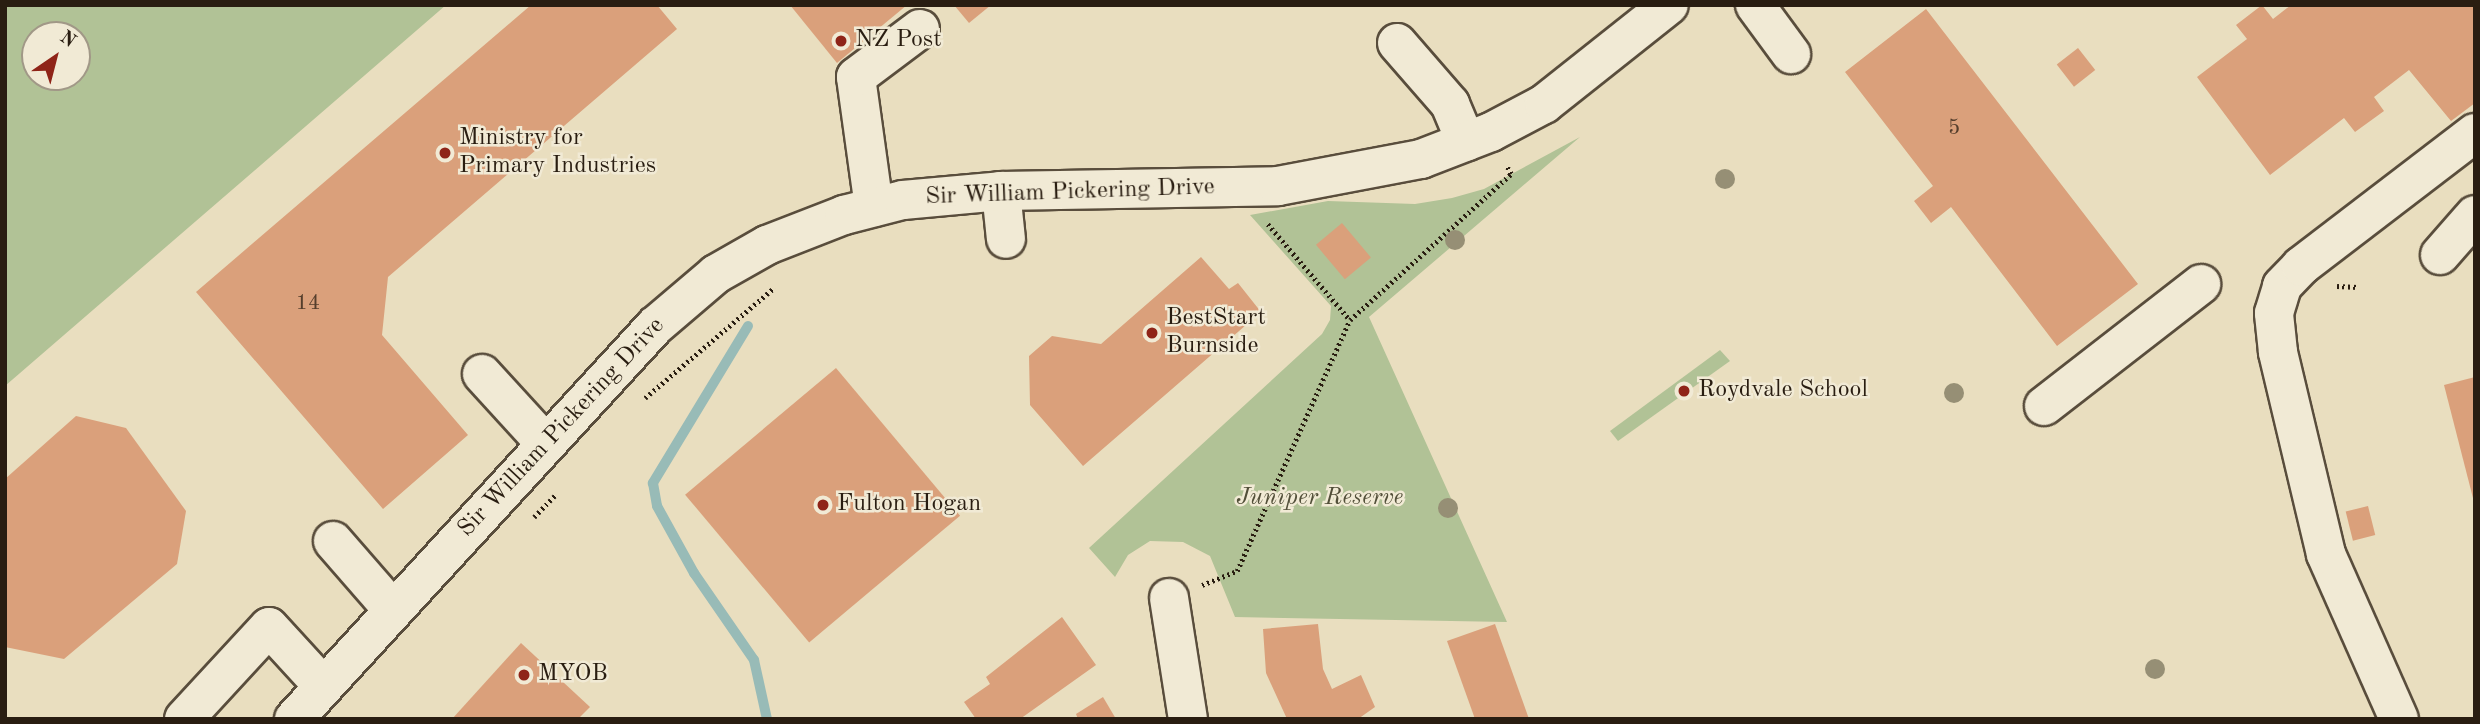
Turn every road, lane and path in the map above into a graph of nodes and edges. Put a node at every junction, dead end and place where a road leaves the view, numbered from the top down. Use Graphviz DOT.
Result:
graph roads {
  1 [pos="1669,5"];
  2 [pos="1755,5"];
  3 [pos="920,29"];
  4 [pos="1397,43"];
  5 [pos="1791,54"];
  6 [pos="2475,133"];
  7 [pos="1479,137"];
  8 [pos="1001,191"];
  9 [pos="874,207"];
  10 [pos="1259,212"];
  11 [pos="2475,215"];
  12 [pos="1006,239"];
  13 [pos="2440,255"];
  14 [pos="2201,284"];
  15 [pos="749,307"];
  16 [pos="1350,320"];
  17 [pos="482,373"];
  18 [pos="636,406"];
  19 [pos="2044,406"];
  20 [pos="546,444"];
  21 [pos="565,482"];
  22 [pos="521,525"];
  23 [pos="334,541"];
  24 [pos="1170,598"];
  25 [pos="393,610"];
  26 [pos="323,687"];
  27 [pos="184,719"];
  28 [pos="294,719"];
  29 [pos="1188,719"];
  30 [pos="2399,719"];
  1 -- 7 [label="street, Sir William Pickering Drive"];
  2 -- 5 [label="street"];
  3 -- 9 [label="street"];
  4 -- 7 [label="street"];
  6 -- 30 [label="street"];
  7 -- 8 [label="street, Sir William Pickering Drive"];
  7 -- 16 [label="path"];
  8 -- 9 [label="street, Sir William Pickering Drive"];
  8 -- 12 [label="street"];
  9 -- 20 [label="street, Sir William Pickering Drive"];
  10 -- 16 [label="path"];
  11 -- 13 [label="street"];
  14 -- 19 [label="street"];
  15 -- 18 [label="path"];
  16 -- 24 [label="path"];
  17 -- 20 [label="street"];
  20 -- 25 [label="street, Sir William Pickering Drive"];
  21 -- 22 [label="path"];
  23 -- 25 [label="street"];
  24 -- 29 [label="street"];
  25 -- 26 [label="street, Sir William Pickering Drive"];
  26 -- 27 [label="street"];
  26 -- 28 [label="street, Sir William Pickering Drive"];
}
